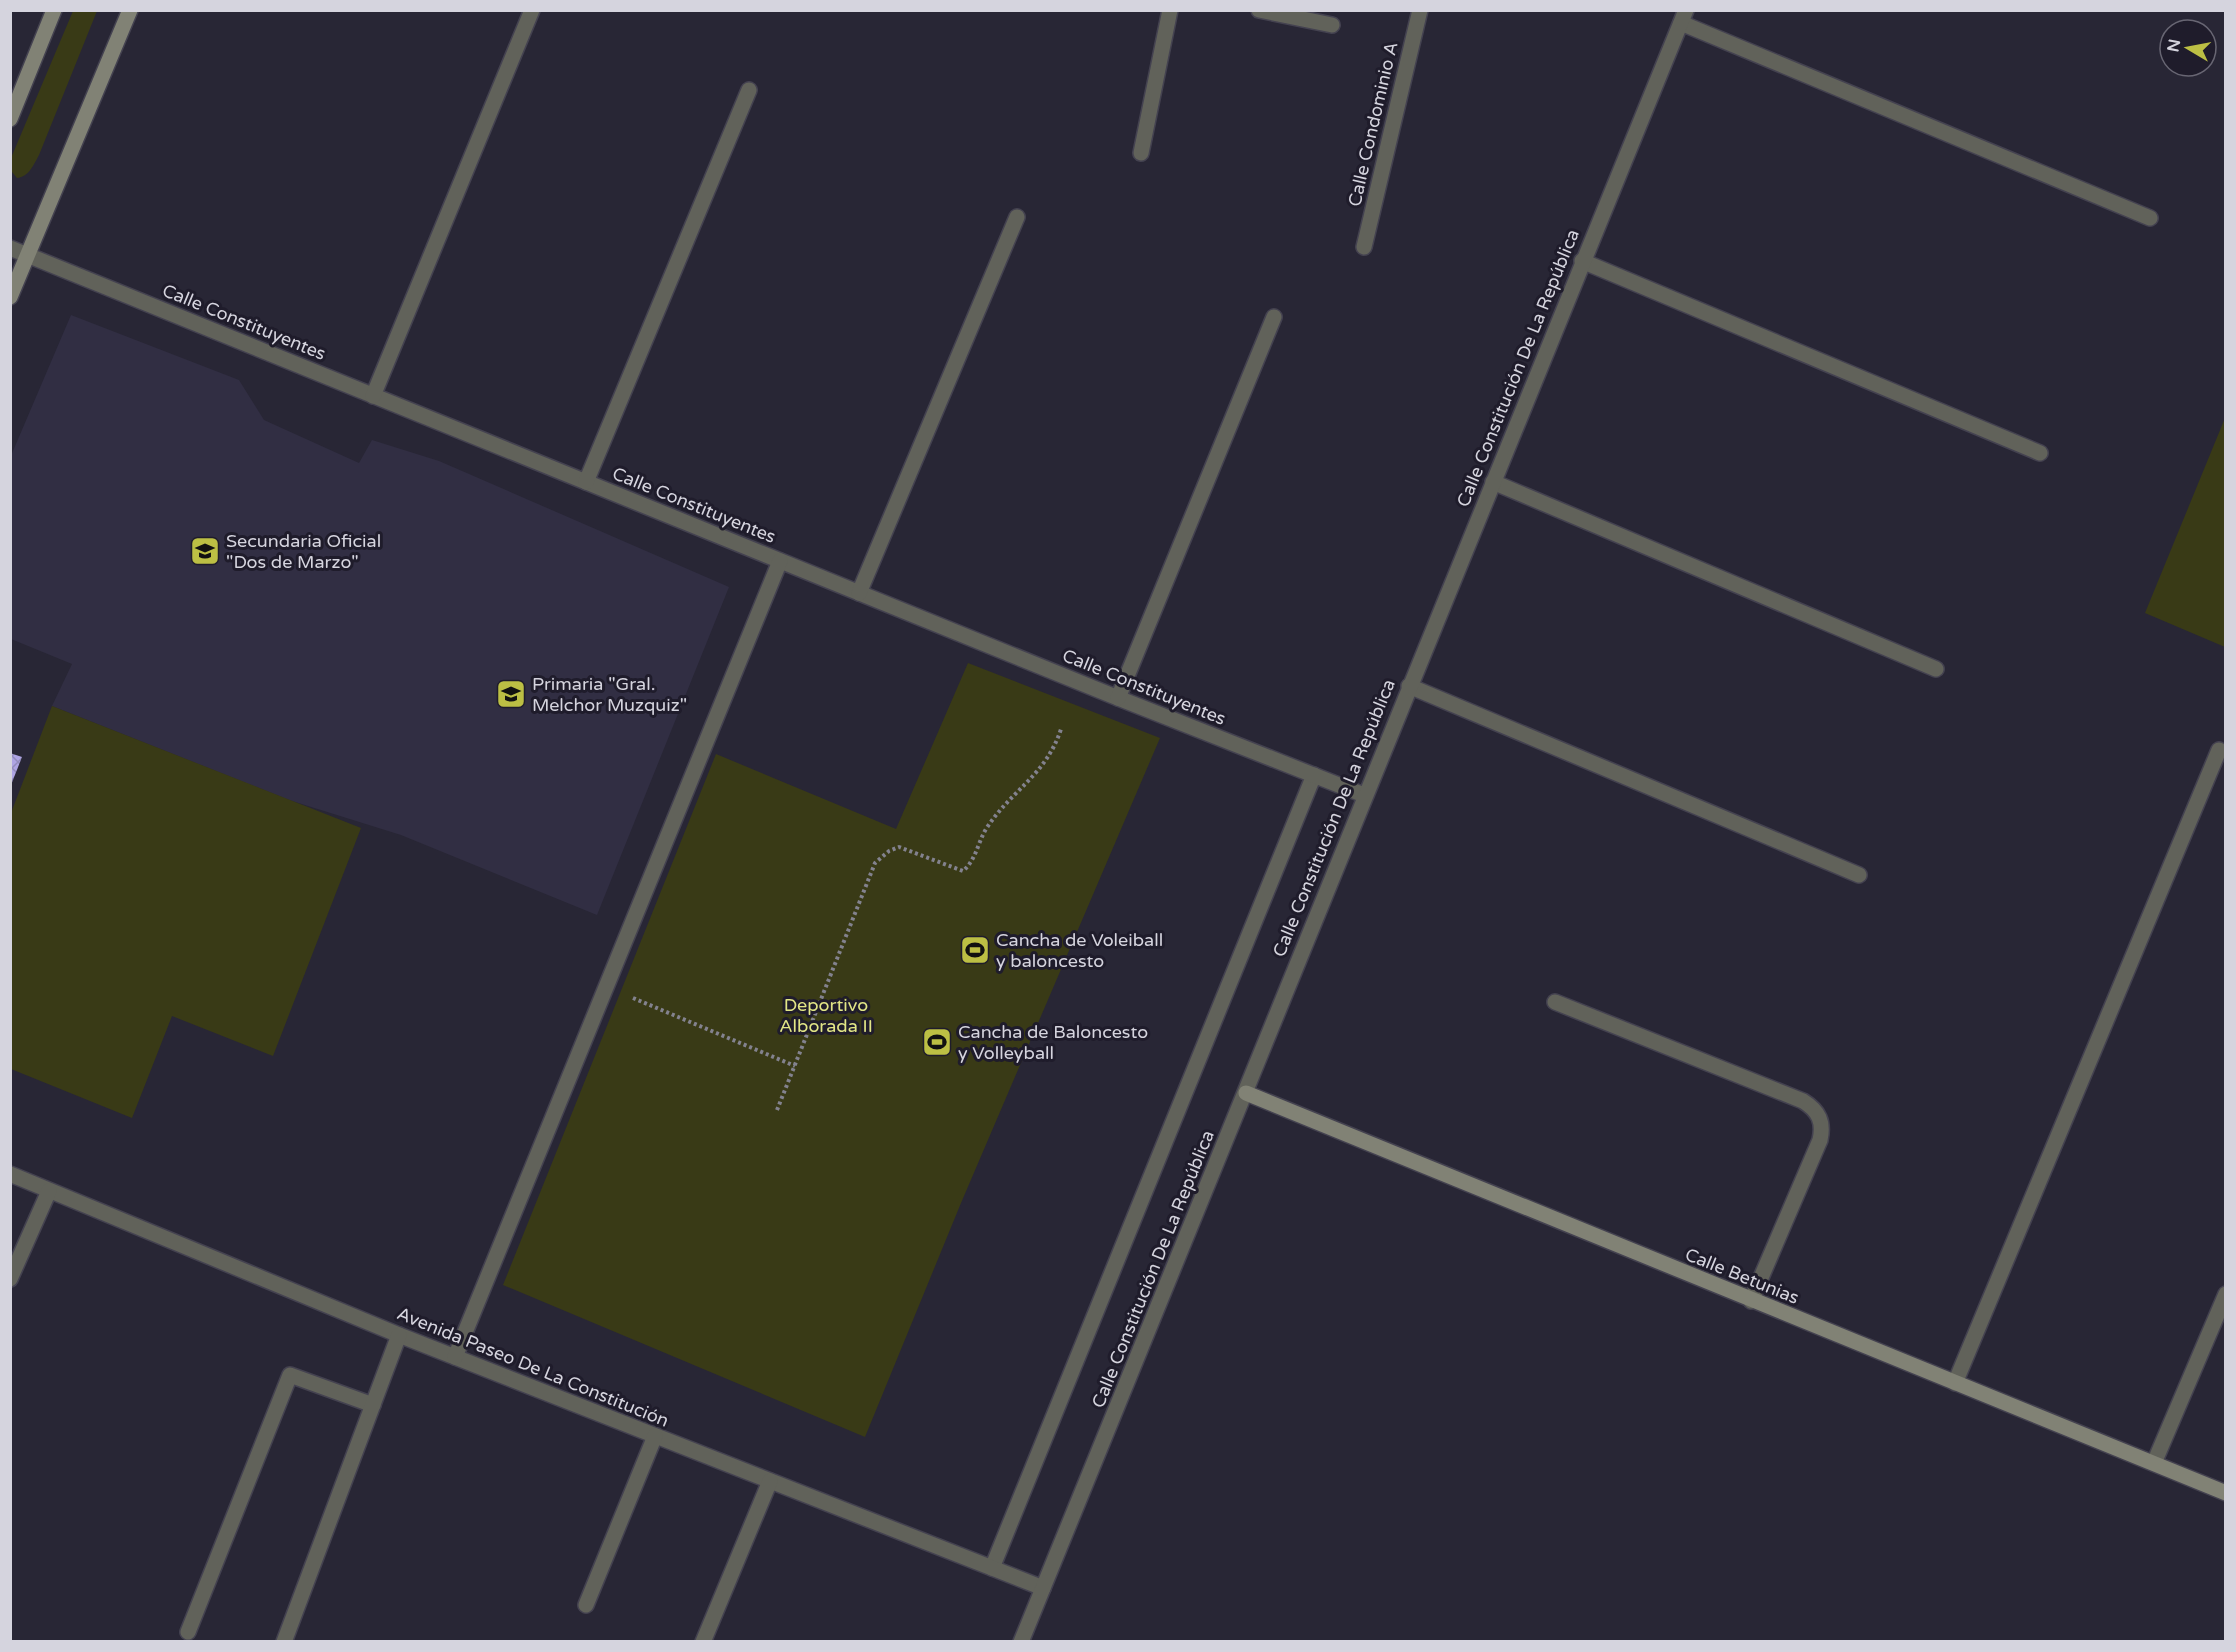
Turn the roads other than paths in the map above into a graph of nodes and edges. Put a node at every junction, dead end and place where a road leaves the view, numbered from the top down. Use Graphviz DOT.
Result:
graph roads {
  1 [pos="54,10"];
  2 [pos="130,10"];
  3 [pos="532,10"];
  4 [pos="1170,10"];
  5 [pos="1259,10"];
  6 [pos="1420,10"];
  7 [pos="1684,17"];
  8 [pos="1332,25"];
  9 [pos="749,90"];
  10 [pos="10,119"];
  11 [pos="1141,153"];
  12 [pos="1017,217"];
  13 [pos="2150,218"];
  14 [pos="1364,247"];
  15 [pos="10,248"];
  16 [pos="27,255"];
  17 [pos="1582,261"];
  18 [pos="10,297"];
  19 [pos="1274,317"];
  20 [pos="374,396"];
  21 [pos="2040,453"];
  22 [pos="586,482"];
  23 [pos="1493,482"];
  24 [pos="780,561"];
  25 [pos="859,593"];
  26 [pos="1936,669"];
  27 [pos="1408,686"];
  28 [pos="1118,698"];
  29 [pos="2219,750"];
  30 [pos="1314,775"];
  31 [pos="1364,795"];
  32 [pos="1859,875"];
  33 [pos="1554,1002"];
  34 [pos="1246,1093"];
  35 [pos="10,1174"];
  36 [pos="49,1191"];
  37 [pos="10,1280"];
  38 [pos="2226,1294"];
  39 [pos="1751,1301"];
  40 [pos="399,1335"];
  41 [pos="455,1357"];
  42 [pos="1955,1383"];
  43 [pos="373,1405"];
  44 [pos="655,1436"];
  45 [pos="2154,1463"];
  46 [pos="770,1481"];
  47 [pos="2226,1493"];
  48 [pos="992,1568"];
  49 [pos="1043,1587"];
  50 [pos="586,1605"];
  51 [pos="188,1632"];
  52 [pos="284,1641"];
  53 [pos="703,1641"];
  54 [pos="1021,1641"];
  1 -- 10 [label="street"];
  2 -- 16 [label="street"];
  3 -- 20 [label="street"];
  4 -- 11 [label="street"];
  5 -- 8 [label="street"];
  6 -- 14 [label="street, Calle Condominio A"];
  7 -- 13 [label="street"];
  7 -- 17 [label="street, Calle Constitución De La República"];
  9 -- 22 [label="street"];
  12 -- 25 [label="street"];
  15 -- 16 [label="street, Calle Constituyentes"];
  16 -- 18 [label="street"];
  16 -- 20 [label="street, Calle Constituyentes"];
  17 -- 21 [label="street"];
  17 -- 23 [label="street, Calle Constitución De La República"];
  19 -- 28 [label="street"];
  20 -- 22 [label="street, Calle Constituyentes"];
  22 -- 24 [label="street, Calle Constituyentes"];
  23 -- 26 [label="street"];
  23 -- 27 [label="street, Calle Constitución De La República"];
  24 -- 25 [label="street, Calle Constituyentes"];
  24 -- 41 [label="street"];
  25 -- 28 [label="street, Calle Constituyentes"];
  27 -- 31 [label="street, Calle Constitución De La República"];
  27 -- 32 [label="street"];
  28 -- 30 [label="street, Calle Constituyentes"];
  29 -- 42 [label="street"];
  30 -- 31 [label="street, Calle Constituyentes"];
  30 -- 48 [label="street"];
  31 -- 34 [label="street, Calle Constitución De La República"];
  33 -- 39 [label="street"];
  34 -- 39 [label="street, Calle Betunias"];
  34 -- 49 [label="street, Calle Constitución De La República"];
  35 -- 36 [label="street, Avenida Paseo De La Constitución"];
  36 -- 37 [label="street"];
  36 -- 40 [label="street, Avenida Paseo De La Constitución"];
  38 -- 45 [label="street"];
  39 -- 42 [label="street, Calle Betunias"];
  40 -- 41 [label="street, Avenida Paseo De La Constitución"];
  40 -- 43 [label="street"];
  41 -- 44 [label="street, Avenida Paseo De La Constitución"];
  42 -- 45 [label="street, Calle Betunias"];
  43 -- 51 [label="street"];
  43 -- 52 [label="street"];
  44 -- 46 [label="street, Avenida Paseo De La Constitución"];
  44 -- 50 [label="street"];
  45 -- 47 [label="street, Calle Betunias"];
  46 -- 48 [label="street, Avenida Paseo De La Constitución"];
  46 -- 53 [label="street"];
  48 -- 49 [label="street, Avenida Paseo De La Constitución"];
  49 -- 54 [label="street, Calle Constitución De La República"];
}
